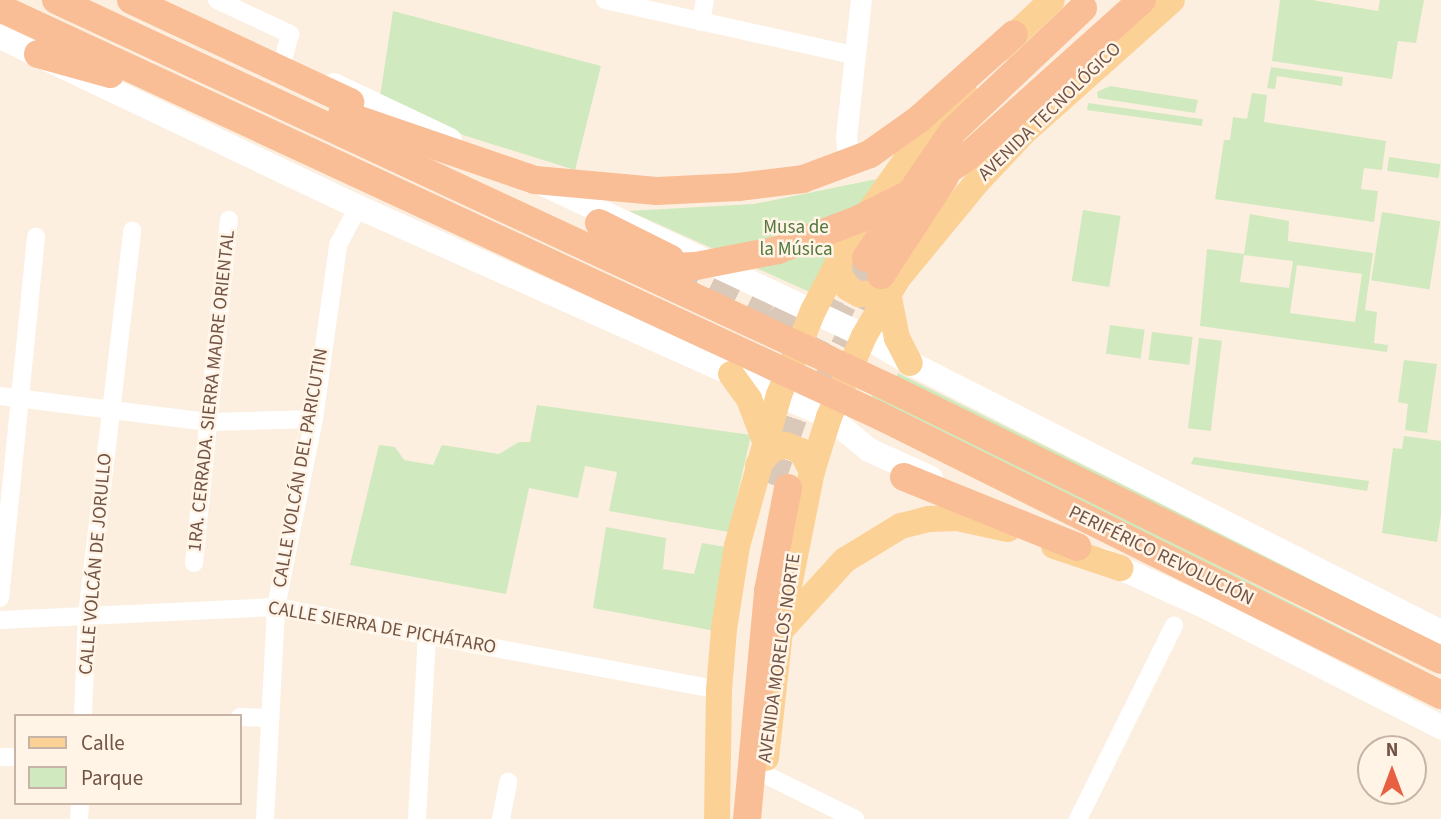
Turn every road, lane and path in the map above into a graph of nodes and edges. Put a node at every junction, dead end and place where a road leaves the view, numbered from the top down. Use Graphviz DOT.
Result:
graph roads {
  1 [pos="56,0"];
  2 [pos="69,0"];
  3 [pos="131,0"];
  4 [pos="151,0"];
  5 [pos="217,0"];
  6 [pos="605,0"];
  7 [pos="705,0"];
  8 [pos="861,0"];
  9 [pos="1052,0"];
  10 [pos="1116,0"];
  11 [pos="1142,0"];
  12 [pos="1172,0"];
  13 [pos="0,8"];
  14 [pos="1083,8"];
  15 [pos="30,22"];
  16 [pos="701,22"];
  17 [pos="1014,34"];
  18 [pos="0,37"];
  19 [pos="38,54"];
  20 [pos="853,55"];
  21 [pos="283,61"];
  22 [pos="129,80"];
  23 [pos="350,102"];
  24 [pos="848,163"];
  25 [pos="535,180"];
  26 [pos="358,207"];
  27 [pos="229,220"];
  28 [pos="599,223"];
  29 [pos="132,231"];
  30 [pos="36,237"];
  31 [pos="671,259"];
  32 [pos="868,272"];
  33 [pos="813,311"];
  34 [pos="864,336"];
  35 [pos="732,361"];
  36 [pos="910,363"];
  37 [pos="779,395"];
  38 [pos="0,396"];
  39 [pos="19,399"];
  40 [pos="111,412"];
  41 [pos="829,417"];
  42 [pos="314,419"];
  43 [pos="210,422"];
  44 [pos="770,470"];
  45 [pos="812,471"];
  46 [pos="904,477"];
  47 [pos="1077,547"];
  48 [pos="194,562"];
  49 [pos="1120,568"];
  50 [pos="0,598"];
  51 [pos="276,607"];
  52 [pos="88,616"];
  53 [pos="0,620"];
  54 [pos="1174,626"];
  55 [pos="780,631"];
  56 [pos="1441,632"];
  57 [pos="428,634"];
  58 [pos="1441,660"];
  59 [pos="719,690"];
  60 [pos="1441,695"];
  61 [pos="83,714"];
  62 [pos="242,718"];
  63 [pos="271,718"];
  64 [pos="1441,727"];
  65 [pos="764,774"];
  66 [pos="508,782"];
  67 [pos="738,786"];
  68 [pos="265,819"];
  69 [pos="417,819"];
  70 [pos="501,819"];
  71 [pos="717,819"];
  72 [pos="747,819"];
  73 [pos="760,819"];
  74 [pos="855,819"];
  75 [pos="1078,819"];
  1 -- 58 [label="highway, PERIFÉRICO REVOLUCIÓN"];
  2 -- 25 [label="highway"];
  3 -- 23 [label="highway"];
  4 -- 21 [label="main road"];
  5 -- 21 [label="street"];
  6 -- 16 [label="street"];
  7 -- 16 [label="street"];
  8 -- 20 [label="street"];
  9 -- 17 [label="main road, AVENIDA TECNOLÓGICO"];
  10 -- 32 [label="highway"];
  11 -- 22 [label="highway"];
  12 -- 32 [label="main road, AVENIDA TECNOLÓGICO"];
  13 -- 15 [label="highway"];
  14 -- 32 [label="highway"];
  15 -- 22 [label="highway"];
  15 -- 35 [label="highway, PERIFÉRICO REVOLUCIÓN"];
  16 -- 20 [label="street"];
  17 -- 24 [label="highway"];
  17 -- 32 [label="main road, AVENIDA TECNOLÓGICO"];
  18 -- 19 [label="main road"];
  19 -- 22 [label="highway"];
  19 -- 26 [label="main road"];
  20 -- 24 [label="street"];
  21 -- 25 [label="main road"];
  24 -- 25 [label="highway"];
  25 -- 33 [label="main road"];
  26 -- 35 [label="main road"];
  26 -- 42 [label="street, CALLE VOLCÁN DEL PARICUTIN"];
  27 -- 43 [label="street, 1RA. CERRADA. SIERRA MADRE ORIENTAL"];
  28 -- 31 [label="highway"];
  29 -- 40 [label="street, CALLE VOLCÁN DE JORULLO"];
  30 -- 39 [label="street"];
  32 -- 33 [label="main road, AVENIDA TECNOLÓGICO"];
  32 -- 34 [label="main road, AVENIDA TECNOLÓGICO"];
  32 -- 36 [label="main road"];
  33 -- 34 [label="main road"];
  33 -- 37 [label="main road, AVENIDA TECNOLÓGICO"];
  34 -- 36 [label="main road"];
  34 -- 41 [label="main road, AVENIDA TECNOLÓGICO"];
  35 -- 37 [label="main road"];
  35 -- 44 [label="main road"];
  35 -- 60 [label="highway, PERIFÉRICO REVOLUCIÓN"];
  36 -- 56 [label="main road"];
  37 -- 41 [label="main road"];
  37 -- 44 [label="main road"];
  38 -- 39 [label="street"];
  39 -- 40 [label="street"];
  39 -- 50 [label="street"];
  40 -- 43 [label="street"];
  40 -- 52 [label="street, CALLE VOLCÁN DE JORULLO"];
  41 -- 45 [label="main road, AVENIDA MORELOS NORTE"];
  41 -- 47 [label="main road"];
  42 -- 43 [label="street"];
  42 -- 51 [label="street, CALLE VOLCÁN DEL PARICUTIN"];
  43 -- 48 [label="street, 1RA. CERRADA. SIERRA MADRE ORIENTAL"];
  44 -- 45 [label="main road"];
  44 -- 59 [label="main road"];
  44 -- 67 [label="highway"];
  44 -- 72 [label="highway"];
  45 -- 55 [label="main road, AVENIDA MORELOS NORTE"];
  46 -- 47 [label="highway"];
  47 -- 49 [label="main road"];
  49 -- 55 [label="main road"];
  49 -- 64 [label="main road"];
  51 -- 52 [label="street, CALLE SIERRA DE PICHÁTARO"];
  51 -- 57 [label="street, CALLE SIERRA DE PICHÁTARO"];
  51 -- 63 [label="street, CALLE VOLCÁN DEL PARICUTIN"];
  52 -- 53 [label="street, CALLE SIERRA DE PICHÁTARO"];
  52 -- 61 [label="street, CALLE VOLCÁN DE JORULLO"];
  54 -- 75 [label="street"];
  55 -- 65 [label="main road, AVENIDA MORELOS NORTE"];
  57 -- 59 [label="street, CALLE SIERRA DE PICHÁTARO"];
  57 -- 69 [label="street"];
  59 -- 71 [label="main road"];
  62 -- 63 [label="street"];
  63 -- 68 [label="street, CALLE VOLCÁN DEL PARICUTIN"];
  65 -- 73 [label="main road, AVENIDA MORELOS NORTE"];
  65 -- 74 [label="street"];
  66 -- 70 [label="street"];
}
